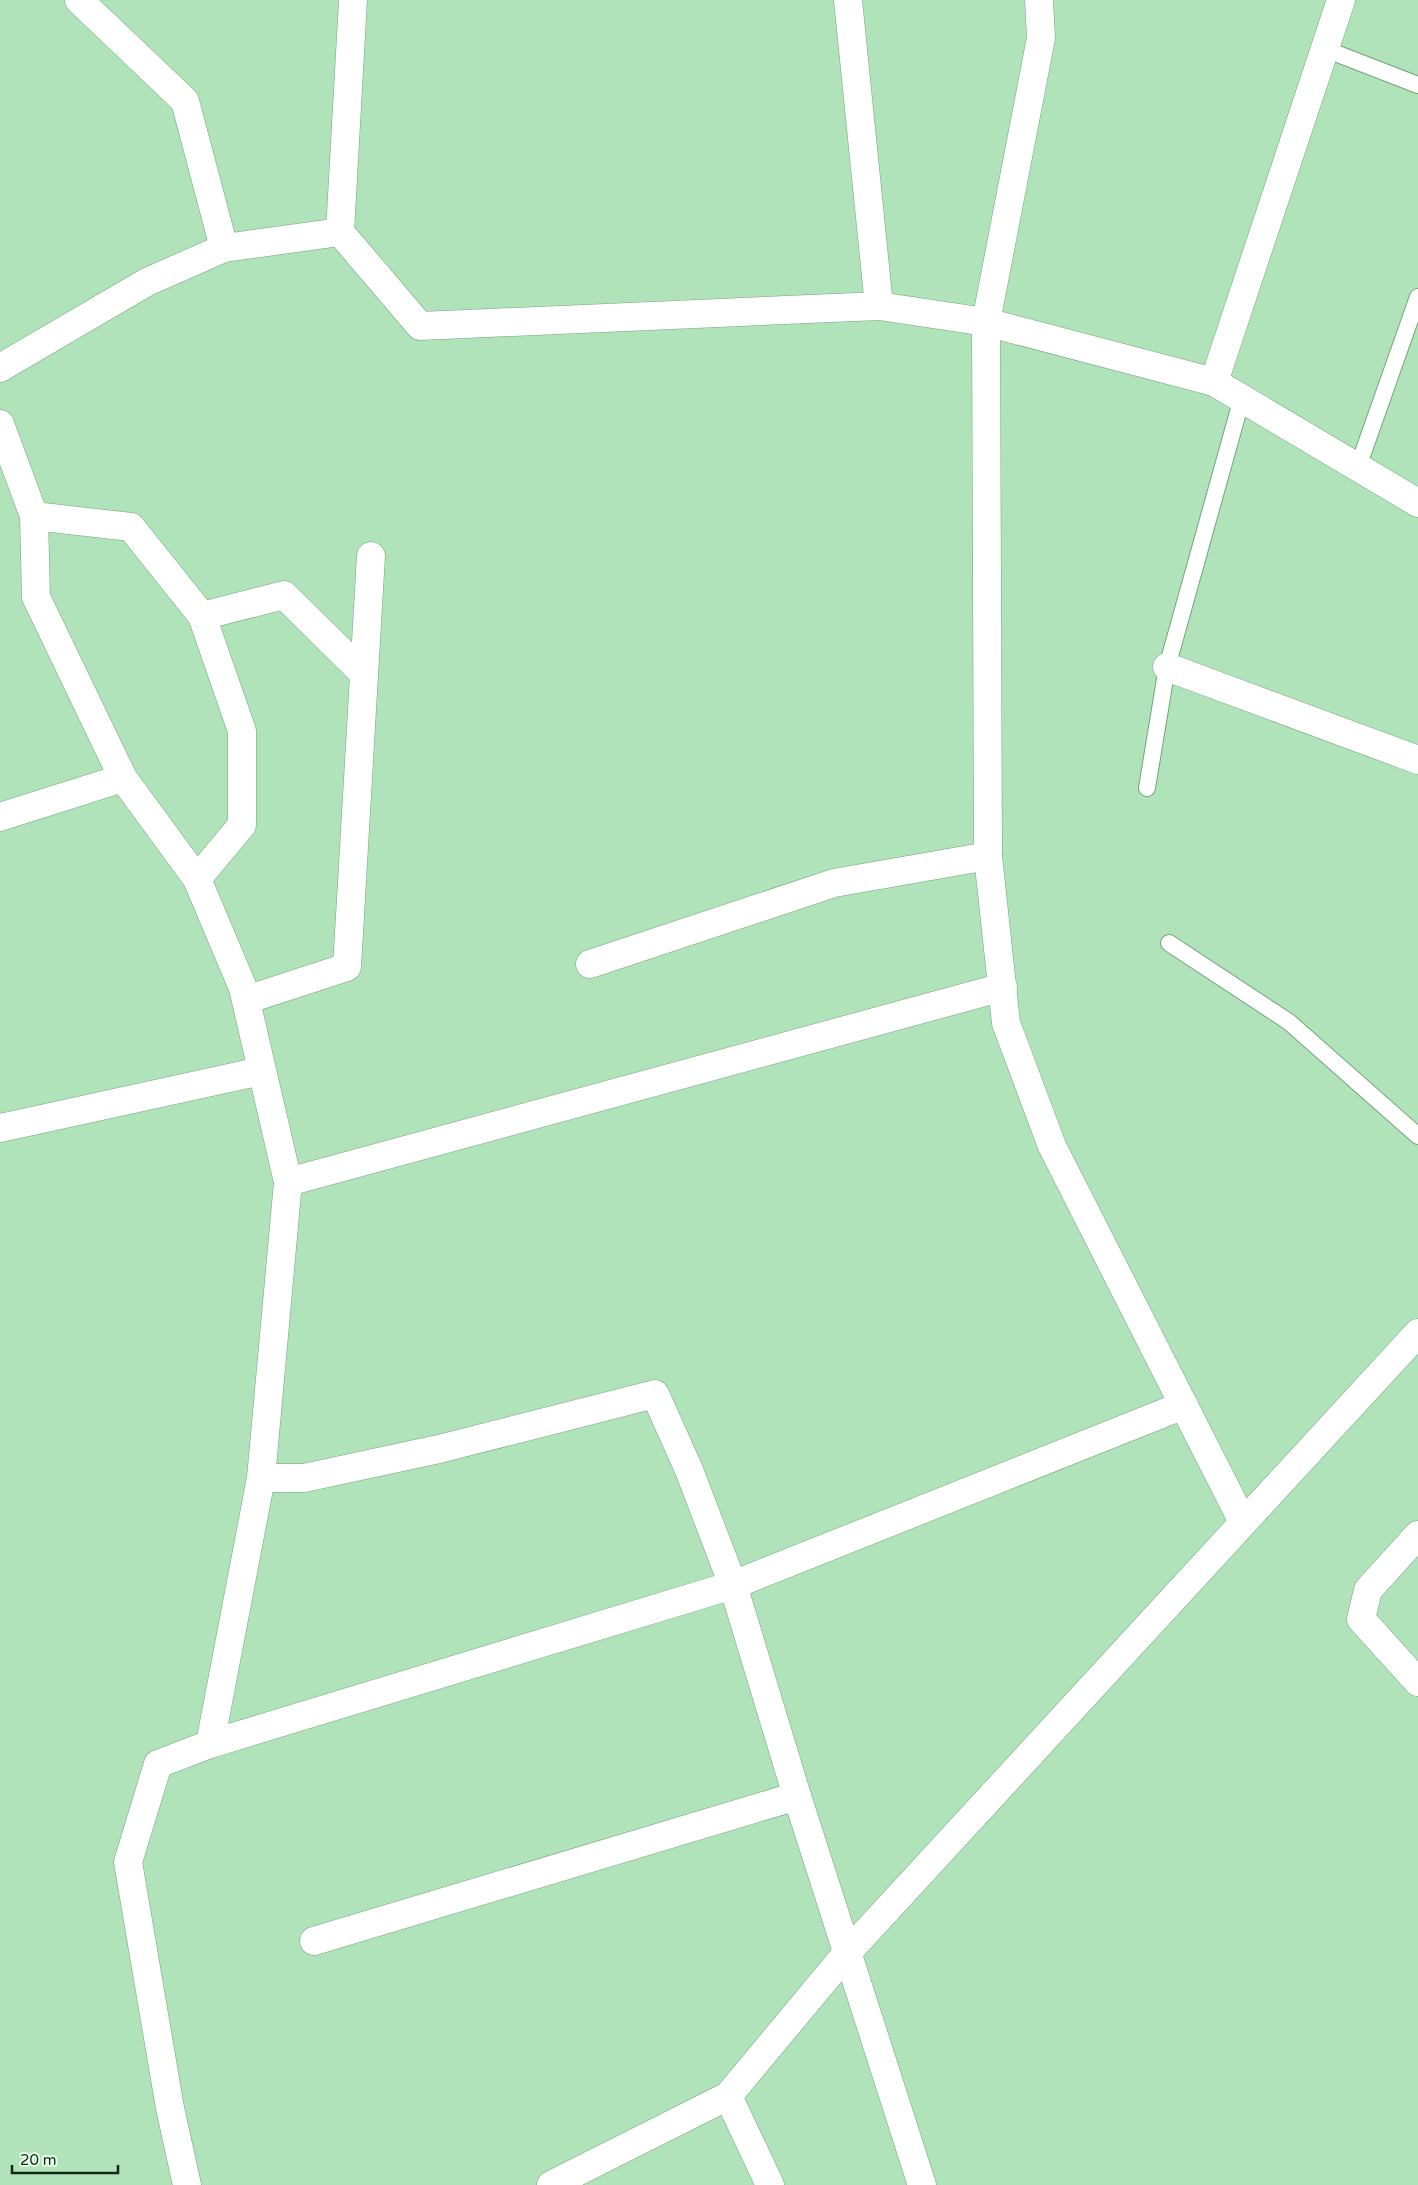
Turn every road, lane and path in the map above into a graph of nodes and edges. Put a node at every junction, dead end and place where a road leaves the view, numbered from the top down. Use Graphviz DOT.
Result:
graph roads {
  1 [pos="79,0"];
  2 [pos="353,0"];
  3 [pos="848,0"];
  4 [pos="1038,0"];
  5 [pos="1341,0"];
  6 [pos="1325,49"];
  7 [pos="1418,85"];
  8 [pos="340,232"];
  9 [pos="224,248"];
  10 [pos="1418,297"];
  11 [pos="879,306"];
  12 [pos="986,322"];
  13 [pos="0,368"];
  14 [pos="1214,382"];
  15 [pos="1242,398"];
  16 [pos="0,424"];
  17 [pos="1358,468"];
  18 [pos="1418,502"];
  19 [pos="34,516"];
  20 [pos="371,556"];
  21 [pos="202,616"];
  22 [pos="1167,667"];
  23 [pos="364,673"];
  24 [pos="1418,760"];
  25 [pos="123,778"];
  26 [pos="1146,788"];
  27 [pos="0,817"];
  28 [pos="988,856"];
  29 [pos="197,879"];
  30 [pos="1169,943"];
  31 [pos="590,964"];
  32 [pos="1003,987"];
  33 [pos="246,1000"];
  34 [pos="261,1071"];
  35 [pos="0,1128"];
  36 [pos="1418,1136"];
  37 [pos="288,1182"];
  38 [pos="1418,1333"];
  39 [pos="1184,1406"];
  40 [pos="261,1478"];
  41 [pos="1243,1522"];
  42 [pos="1418,1535"];
  43 [pos="733,1585"];
  44 [pos="1418,1682"];
  45 [pos="210,1744"];
  46 [pos="797,1796"];
  47 [pos="314,1941"];
  48 [pos="847,1953"];
  49 [pos="728,2096"];
  50 [pos="186,2185"];
  51 [pos="551,2185"];
  52 [pos="770,2185"];
  53 [pos="922,2185"];
  1 -- 9 [label="street"];
  2 -- 8 [label="street"];
  3 -- 11 [label="street"];
  4 -- 12 [label="street"];
  5 -- 6 [label="street"];
  6 -- 7 [label="lane"];
  6 -- 14 [label="street"];
  8 -- 9 [label="street"];
  8 -- 11 [label="street"];
  9 -- 13 [label="street"];
  10 -- 17 [label="lane"];
  11 -- 12 [label="street"];
  12 -- 14 [label="street"];
  12 -- 28 [label="street"];
  14 -- 15 [label="street"];
  15 -- 17 [label="street"];
  15 -- 22 [label="lane"];
  16 -- 19 [label="street"];
  17 -- 18 [label="street"];
  19 -- 21 [label="street"];
  19 -- 25 [label="street"];
  20 -- 23 [label="street"];
  21 -- 23 [label="street"];
  21 -- 29 [label="street"];
  22 -- 24 [label="street"];
  22 -- 26 [label="lane"];
  23 -- 33 [label="street"];
  25 -- 27 [label="street"];
  25 -- 29 [label="street"];
  28 -- 31 [label="street"];
  28 -- 32 [label="street"];
  29 -- 33 [label="street"];
  30 -- 36 [label="lane"];
  32 -- 37 [label="street"];
  32 -- 39 [label="street"];
  33 -- 34 [label="street"];
  34 -- 35 [label="street"];
  34 -- 37 [label="street"];
  37 -- 40 [label="street"];
  38 -- 41 [label="street"];
  39 -- 41 [label="street"];
  39 -- 43 [label="street"];
  40 -- 43 [label="street"];
  40 -- 45 [label="street"];
  41 -- 48 [label="street"];
  42 -- 44 [label="street"];
  43 -- 45 [label="street"];
  43 -- 46 [label="street"];
  45 -- 50 [label="street"];
  46 -- 47 [label="street"];
  46 -- 48 [label="street"];
  48 -- 49 [label="street"];
  48 -- 53 [label="street"];
  49 -- 51 [label="street"];
  49 -- 52 [label="street"];
}
